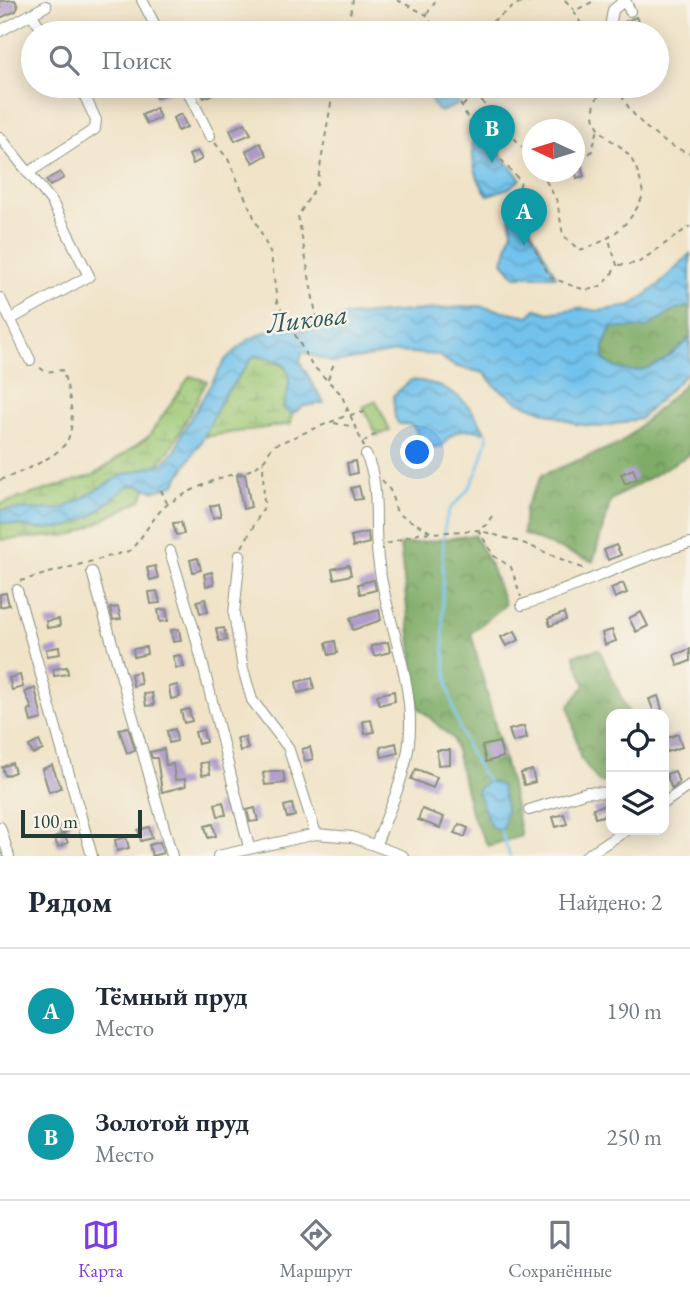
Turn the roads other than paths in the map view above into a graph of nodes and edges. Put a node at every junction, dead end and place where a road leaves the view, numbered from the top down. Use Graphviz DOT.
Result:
graph roads {
  1 [pos="142,0"];
  2 [pos="625,0"];
  3 [pos="46,6"];
  4 [pos="630,11"];
  5 [pos="32,15"];
  6 [pos="36,21"];
  7 [pos="153,21"];
  8 [pos="611,21"];
  9 [pos="0,31"];
  10 [pos="86,98"];
  11 [pos="191,98"];
  12 [pos="210,136"];
  13 [pos="0,137"];
  14 [pos="28,173"];
  15 [pos="0,298"];
  16 [pos="11,319"];
  17 [pos="30,360"];
  18 [pos="368,460"];
  19 [pos="690,543"];
  20 [pos="170,551"];
  21 [pos="240,555"];
  22 [pos="92,572"];
  23 [pos="18,590"];
  24 [pos="522,604"];
  25 [pos="690,785"];
  26 [pos="606,793"];
  27 [pos="669,795"];
  28 [pos="529,810"];
  29 [pos="0,827"];
  30 [pos="316,834"];
  31 [pos="619,835"];
  32 [pos="376,844"];
  33 [pos="249,847"];
  34 [pos="9,856"];
  35 [pos="92,856"];
  36 [pos="172,856"];
  37 [pos="218,856"];
  38 [pos="403,856"];
  39 [pos="586,856"];
  1 -- 7 [label="street"];
  2 -- 4 [label="street"];
  2 -- 8 [label="street"];
  3 -- 5 [label="street"];
  5 -- 6 [label="street"];
  5 -- 9 [label="street"];
  10 -- 14 [label="street"];
  11 -- 12 [label="street"];
  13 -- 14 [label="street"];
  14 -- 16 [label="street"];
  15 -- 16 [label="street"];
  16 -- 17 [label="street"];
  18 -- 32 [label="street"];
  19 -- 24 [label="street"];
  20 -- 33 [label="street"];
  21 -- 30 [label="street"];
  22 -- 36 [label="street"];
  23 -- 35 [label="street"];
  25 -- 27 [label="street"];
  26 -- 28 [label="street"];
  29 -- 34 [label="street"];
  30 -- 32 [label="street"];
  30 -- 33 [label="street"];
  31 -- 39 [label="street"];
  32 -- 38 [label="street"];
  33 -- 37 [label="street"];
}
